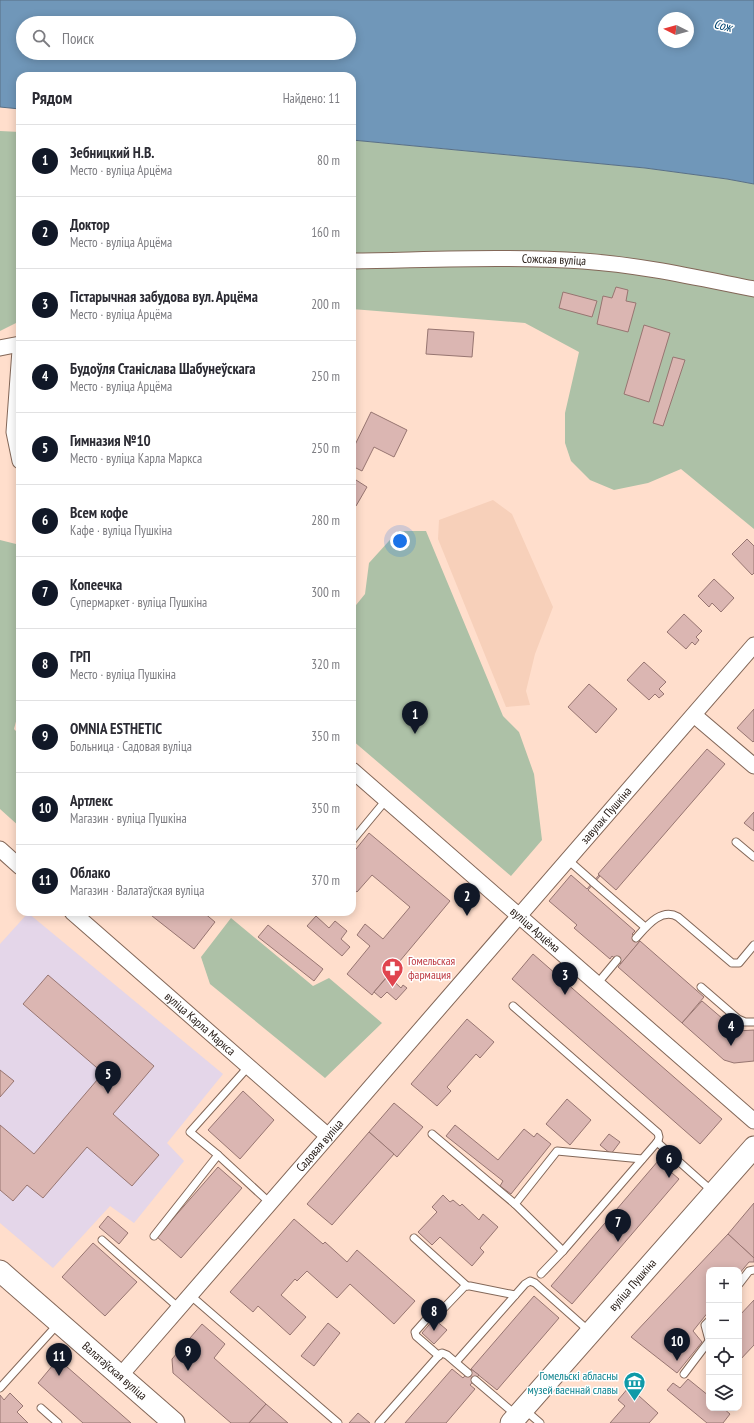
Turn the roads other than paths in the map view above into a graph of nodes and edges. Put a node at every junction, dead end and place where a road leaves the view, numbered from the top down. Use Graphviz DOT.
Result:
graph roads {
  1 [pos="356,261"];
  2 [pos="754,289"];
  3 [pos="16,345"];
  4 [pos="0,348"];
  5 [pos="16,405"];
  6 [pos="16,442"];
  7 [pos="752,649"];
  8 [pos="694,715"];
  9 [pos="754,766"];
  10 [pos="356,774"];
  11 [pos="386,800"];
  12 [pos="356,836"];
  13 [pos="736,842"];
  14 [pos="0,849"];
  15 [pos="754,857"];
  16 [pos="568,860"];
  17 [pos="16,861"];
  18 [pos="77,916"];
  19 [pos="519,916"];
  20 [pos="645,928"];
  21 [pos="636,938"];
  22 [pos="754,945"];
  23 [pos="617,960"];
  24 [pos="597,984"];
  25 [pos="701,987"];
  26 [pos="513,1006"];
  27 [pos="754,1022"];
  28 [pos="249,1066"];
  29 [pos="754,1120"];
  30 [pos="432,1134"];
  31 [pos="328,1136"];
  32 [pos="657,1142"];
  33 [pos="754,1147"];
  34 [pos="218,1154"];
  35 [pos="642,1159"];
  36 [pos="714,1192"];
  37 [pos="270,1203"];
  38 [pos="515,1204"];
  39 [pos="154,1236"];
  40 [pos="414,1238"];
  41 [pos="102,1240"];
  42 [pos="563,1251"];
  43 [pos="754,1270"];
  44 [pos="0,1271"];
  45 [pos="541,1274"];
  46 [pos="742,1280"];
  47 [pos="468,1286"];
  48 [pos="190,1295"];
  49 [pos="515,1296"];
  50 [pos="179,1308"];
  51 [pos="60,1323"];
  52 [pos="591,1332"];
  53 [pos="706,1345"];
  54 [pos="439,1356"];
  55 [pos="456,1362"];
  56 [pos="468,1373"];
  57 [pos="684,1374"];
  58 [pos="120,1376"];
  59 [pos="475,1380"];
  60 [pos="0,1388"];
  61 [pos="41,1408"];
  62 [pos="517,1416"];
  63 [pos="58,1423"];
  64 [pos="174,1423"];
  65 [pos="338,1423"];
  66 [pos="379,1423"];
  67 [pos="540,1423"];
  1 -- 2 [label="street, Сожская вуліца"];
  3 -- 4 [label="street"];
  5 -- 6 [label="street"];
  7 -- 8 [label="street, завулак Пушкіна"];
  8 -- 9 [label="street"];
  8 -- 16 [label="street, завулак Пушкіна"];
  10 -- 11 [label="street, вуліца Арцёма"];
  11 -- 12 [label="lane"];
  11 -- 19 [label="street, вуліца Арцёма"];
  13 -- 15 [label="lane"];
  14 -- 17 [label="street"];
  16 -- 19 [label="street, завулак Пушкіна"];
  16 -- 20 [label="lane"];
  18 -- 28 [label="street, вуліца Карла Маркса"];
  19 -- 24 [label="street, вуліца Арцёма"];
  19 -- 31 [label="street, Садовая вуліца"];
  20 -- 21 [label="lane"];
  20 -- 22 [label="lane"];
  23 -- 24 [label="lane"];
  24 -- 29 [label="street, вуліца Арцёма"];
  25 -- 27 [label="lane"];
  26 -- 32 [label="lane"];
  28 -- 31 [label="street, вуліца Карла Маркса"];
  28 -- 34 [label="lane"];
  30 -- 38 [label="lane"];
  31 -- 37 [label="street, Садовая вуліца"];
  32 -- 35 [label="lane"];
  32 -- 36 [label="lane"];
  33 -- 36 [label="street, вуліца Пушкіна"];
  34 -- 37 [label="lane"];
  34 -- 39 [label="lane"];
  35 -- 38 [label="lane"];
  35 -- 42 [label="lane"];
  36 -- 52 [label="street, вуліца Пушкіна"];
  37 -- 48 [label="street, Садовая вуліца"];
  38 -- 42 [label="lane"];
  40 -- 47 [label="lane"];
  41 -- 50 [label="lane"];
  42 -- 45 [label="lane"];
  43 -- 46 [label="lane"];
  44 -- 51 [label="street, Валатаўская вуліца"];
  47 -- 49 [label="lane"];
  47 -- 54 [label="lane"];
  48 -- 50 [label="street, Садовая вуліца"];
  48 -- 65 [label="lane"];
  49 -- 52 [label="lane"];
  49 -- 55 [label="lane"];
  50 -- 58 [label="street, Садовая вуліца"];
  51 -- 58 [label="street, Валатаўская вуліца"];
  51 -- 60 [label="lane"];
  52 -- 62 [label="street, вуліца Пушкіна"];
  53 -- 57 [label="lane"];
  54 -- 55 [label="lane"];
  54 -- 66 [label="lane"];
  55 -- 56 [label="lane"];
  58 -- 64 [label="street, Валатаўская вуліца"];
  59 -- 62 [label="lane"];
  61 -- 63 [label="lane"];
  62 -- 67 [label="lane"];
}
